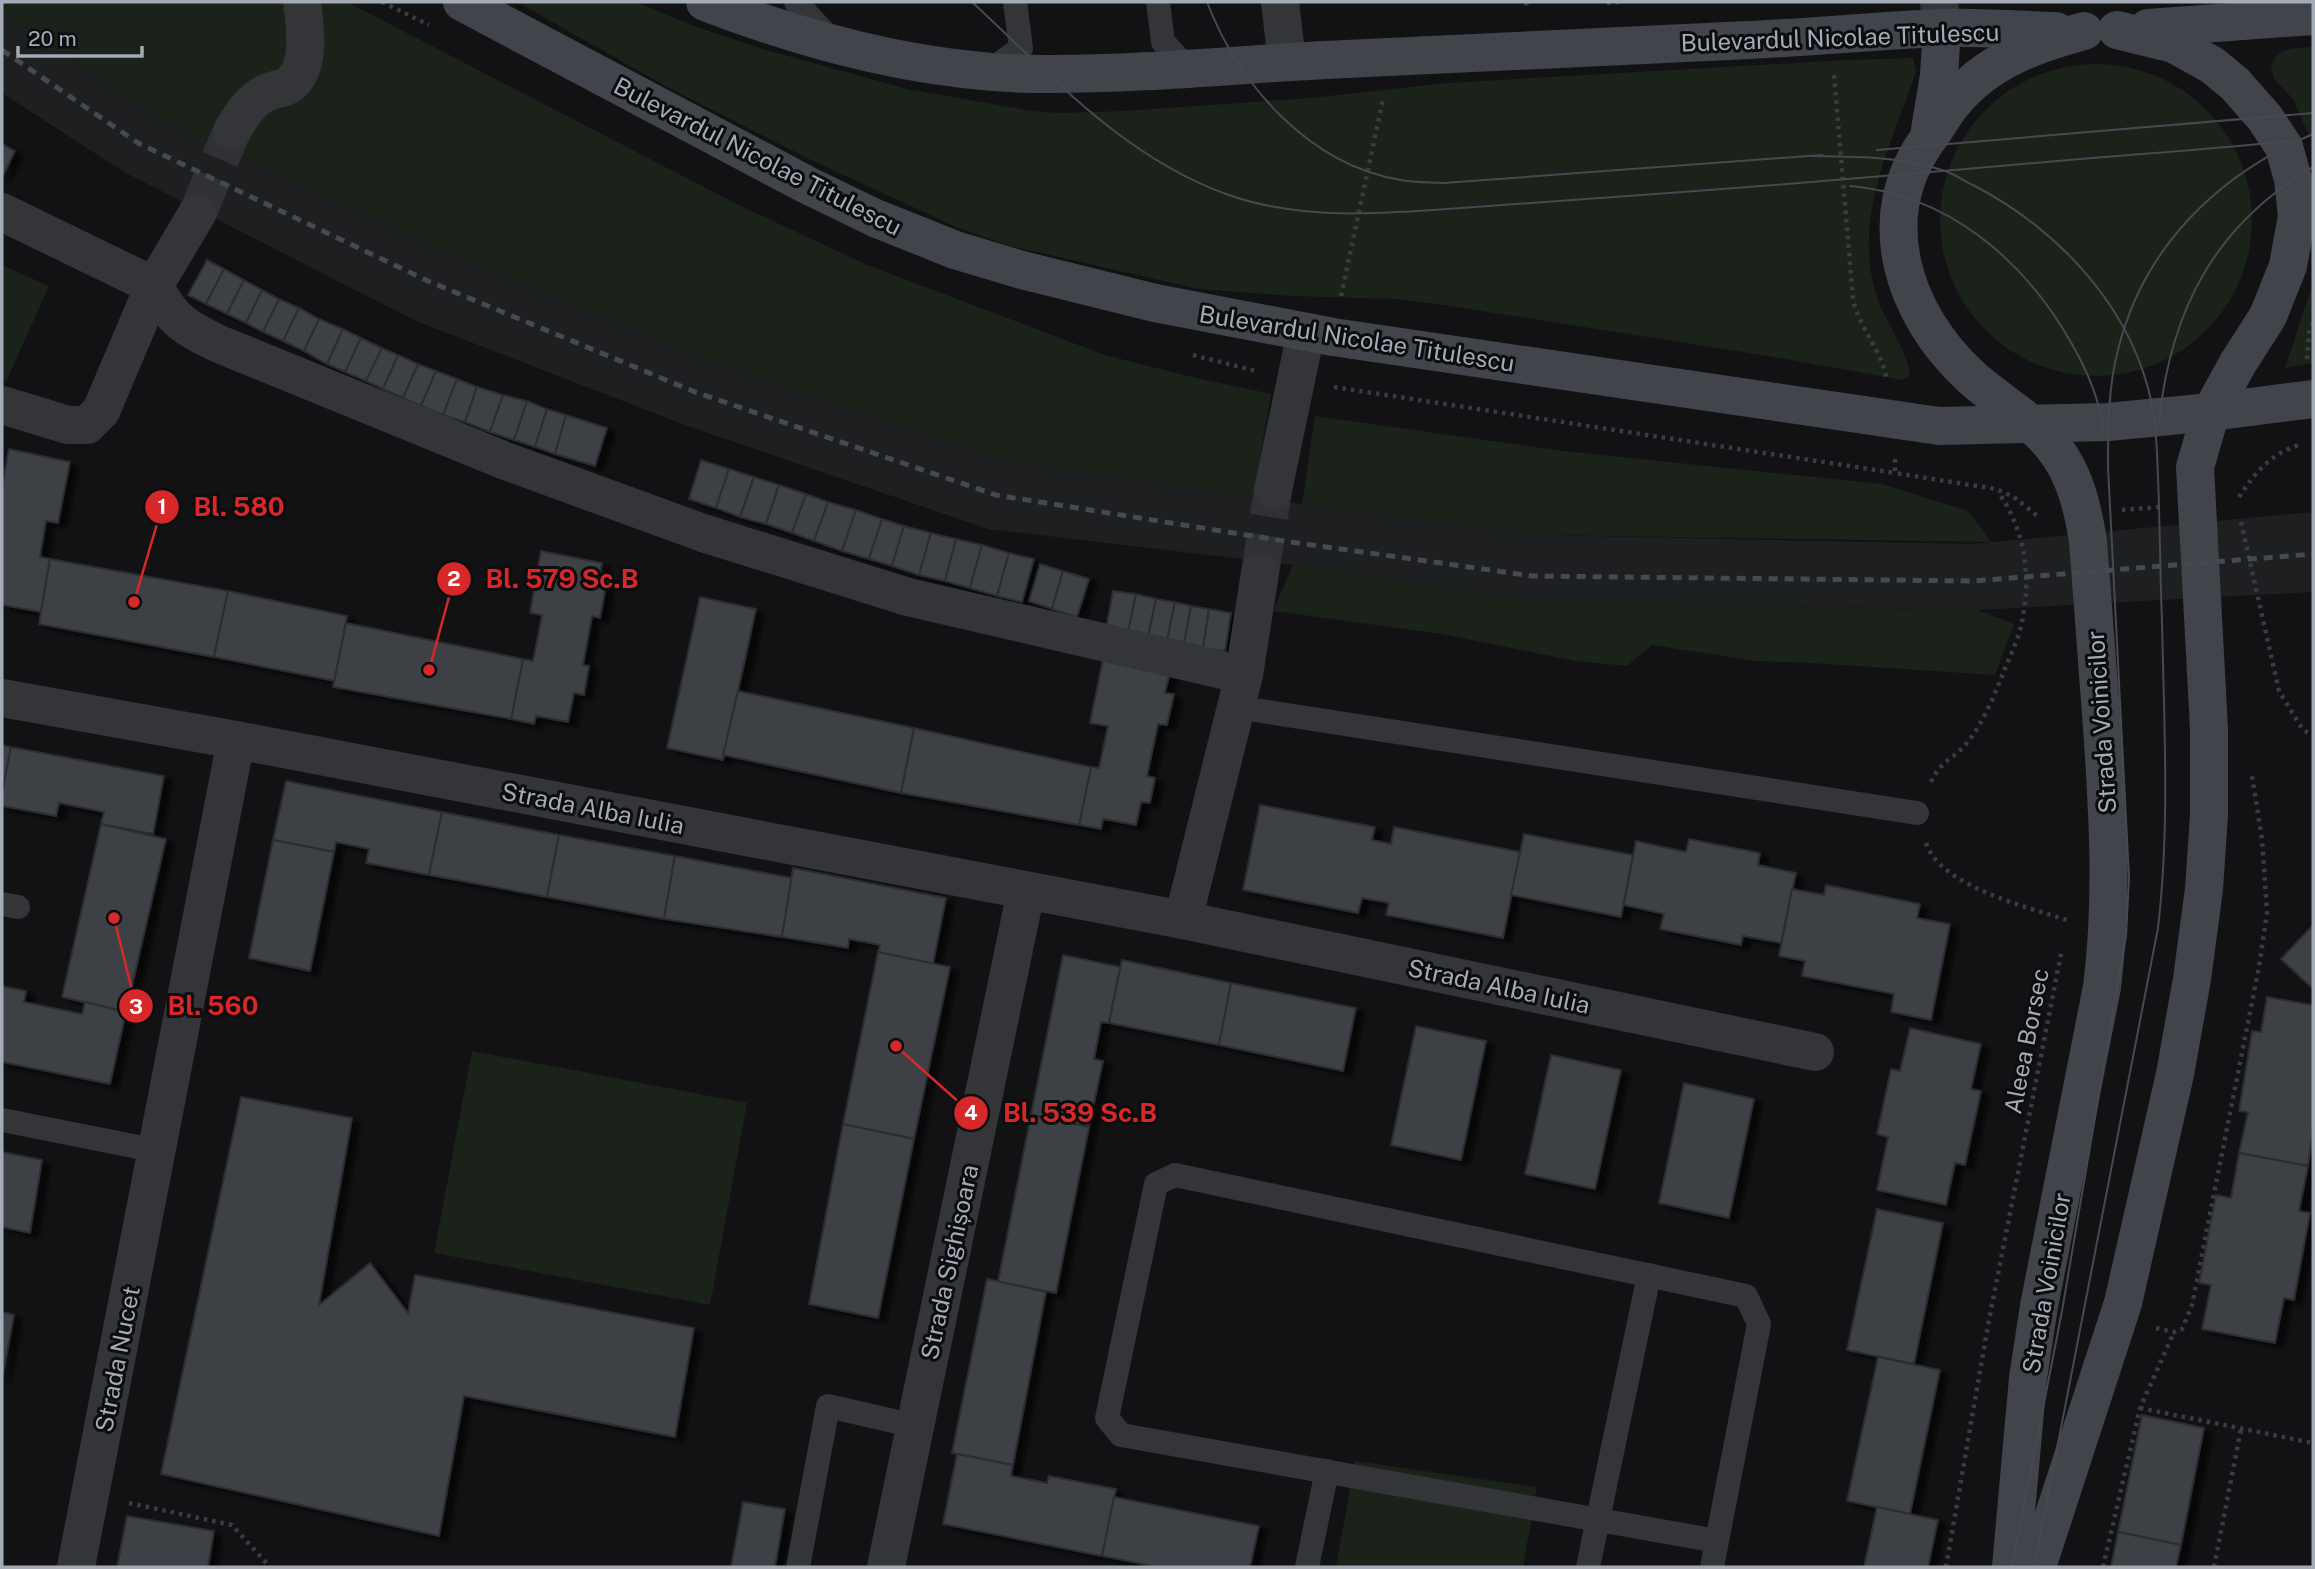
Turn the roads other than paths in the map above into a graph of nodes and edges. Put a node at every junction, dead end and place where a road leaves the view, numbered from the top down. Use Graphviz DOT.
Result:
graph roads {
  1 [pos="302,2"];
  2 [pos="462,2"];
  3 [pos="705,2"];
  4 [pos="796,2"];
  5 [pos="1015,2"];
  6 [pos="1158,2"];
  7 [pos="1280,2"];
  8 [pos="2195,14"];
  9 [pos="1940,15"];
  10 [pos="2313,16"];
  11 [pos="2100,31"];
  12 [pos="835,44"];
  13 [pos="1287,62"];
  14 [pos="1188,69"];
  15 [pos="988,72"];
  16 [pos="2235,84"];
  17 [pos="232,131"];
  18 [pos="1929,138"];
  19 [pos="2,212"];
  20 [pos="198,212"];
  21 [pos="154,286"];
  22 [pos="1319,335"];
  23 [pos="2313,399"];
  24 [pos="2,405"];
  25 [pos="2211,412"];
  26 [pos="2034,425"];
  27 [pos="1273,490"];
  28 [pos="1260,573"];
  29 [pos="1240,691"];
  30 [pos="2,698"];
  31 [pos="236,740"];
  32 [pos="1917,813"];
  33 [pos="1026,891"];
  34 [pos="1183,920"];
  35 [pos="1815,1052"];
  36 [pos="2,1120"];
  37 [pos="158,1151"];
  38 [pos="1649,1275"];
  39 [pos="915,1426"];
  40 [pos="1327,1471"];
  41 [pos="1598,1520"];
  42 [pos="1717,1541"];
  43 [pos="76,1567"];
  44 [pos="798,1567"];
  45 [pos="887,1567"];
  46 [pos="1307,1567"];
  47 [pos="1588,1567"];
  48 [pos="1712,1567"];
  49 [pos="2011,1567"];
  50 [pos="2037,1567"];
  1 -- 17 [label="street"];
  2 -- 22 [label="main road, Bulevardul Nicolae Titulescu"];
  3 -- 12 [label="main road, Bulevardul Nicolae Titulescu"];
  4 -- 12 [label="lane"];
  5 -- 15 [label="lane"];
  6 -- 14 [label="lane"];
  7 -- 13 [label="street"];
  8 -- 10 [label="main road, Bulevardul Nicolae Titulescu"];
  8 -- 11 [label="main road, Bulevardul Nicolae Titulescu"];
  8 -- 16 [label="main road"];
  9 -- 11 [label="main road, Bulevardul Nicolae Titulescu"];
  9 -- 13 [label="main road, Bulevardul Nicolae Titulescu"];
  9 -- 18 [label="main road"];
  11 -- 16 [label="main road"];
  11 -- 18 [label="main road, Strada Voinicilor"];
  12 -- 15 [label="main road, Bulevardul Nicolae Titulescu"];
  13 -- 14 [label="main road, Bulevardul Nicolae Titulescu"];
  14 -- 15 [label="main road, Bulevardul Nicolae Titulescu"];
  16 -- 25 [label="main road"];
  18 -- 26 [label="main road, Strada Voinicilor"];
  19 -- 21 [label="street"];
  20 -- 21 [label="street"];
  21 -- 24 [label="street"];
  21 -- 29 [label="street"];
  22 -- 26 [label="main road, Bulevardul Nicolae Titulescu"];
  22 -- 27 [label="street"];
  23 -- 25 [label="main road, Bulevardul Nicolae Titulescu"];
  25 -- 26 [label="main road, Bulevardul Nicolae Titulescu"];
  25 -- 50 [label="main road"];
  26 -- 49 [label="main road, Strada Voinicilor"];
  28 -- 29 [label="street"];
  29 -- 32 [label="lane"];
  29 -- 34 [label="street"];
  30 -- 31 [label="street, Strada Alba Iulia"];
  31 -- 33 [label="street, Strada Alba Iulia"];
  31 -- 37 [label="street, Strada Nucet"];
  33 -- 34 [label="street, Strada Alba Iulia"];
  33 -- 39 [label="street, Strada Sighișoara"];
  34 -- 35 [label="street, Strada Alba Iulia"];
  36 -- 37 [label="lane"];
  37 -- 43 [label="street, Strada Nucet"];
  38 -- 40 [label="lane"];
  38 -- 41 [label="lane"];
  38 -- 42 [label="lane"];
  39 -- 44 [label="lane"];
  39 -- 45 [label="street, Strada Sighișoara"];
  40 -- 41 [label="lane"];
  40 -- 46 [label="lane"];
  41 -- 42 [label="lane"];
  41 -- 47 [label="lane"];
  42 -- 48 [label="lane"];
}
